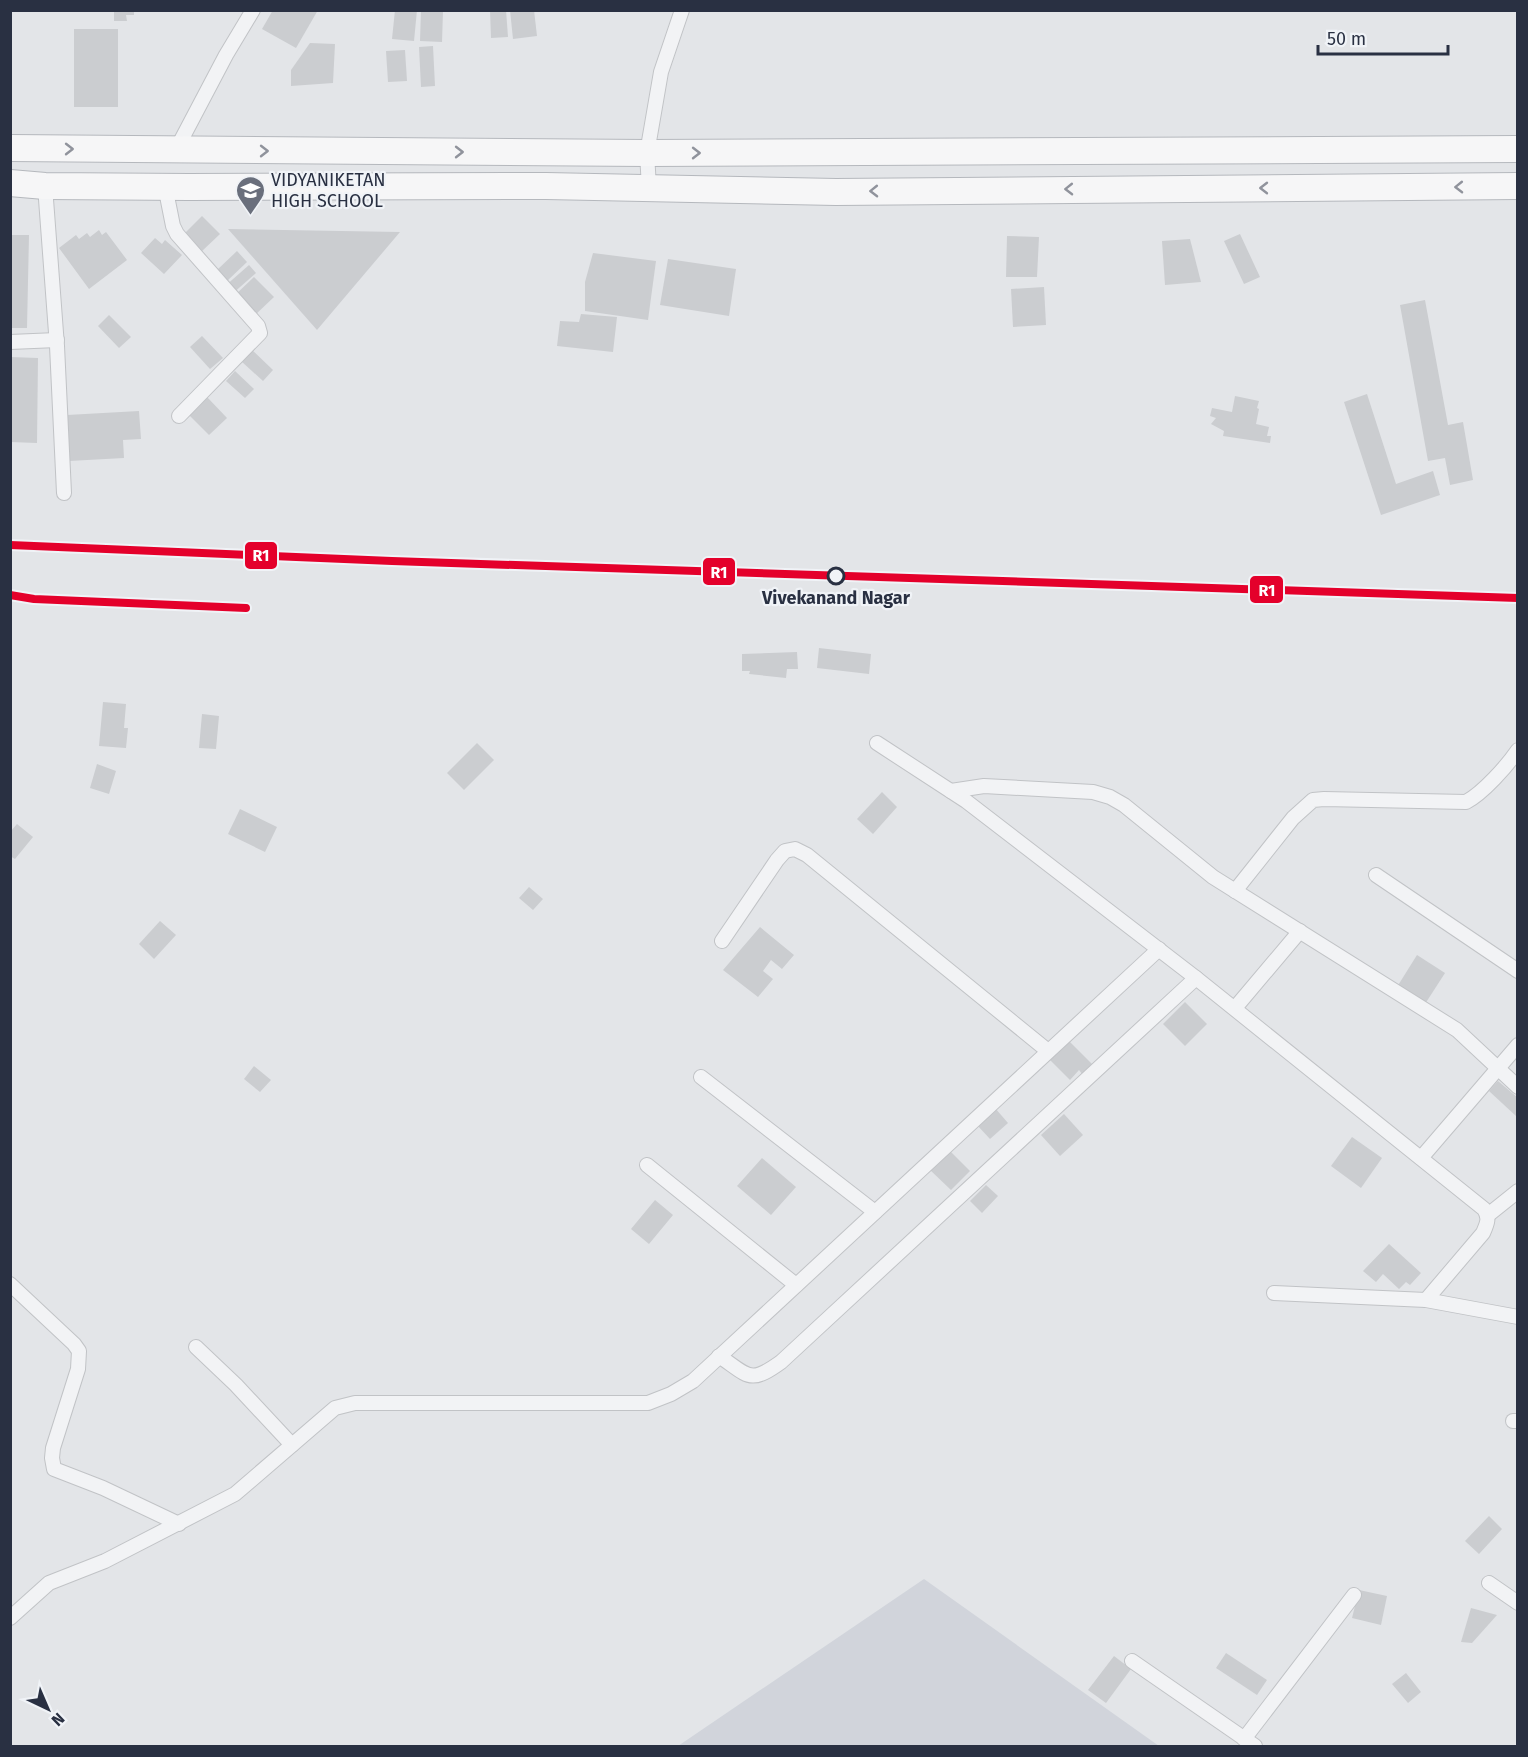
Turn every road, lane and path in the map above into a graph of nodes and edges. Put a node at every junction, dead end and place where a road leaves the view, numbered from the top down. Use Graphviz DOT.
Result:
graph roads {
  1 [pos="253,10"];
  2 [pos="682,10"];
  3 [pos="10,148"];
  4 [pos="1518,148"];
  5 [pos="1365,149"];
  6 [pos="176,150"];
  7 [pos="647,153"];
  8 [pos="10,183"];
  9 [pos="45,186"];
  10 [pos="165,186"];
  11 [pos="1518,186"];
  12 [pos="649,188"];
  13 [pos="1367,188"];
  14 [pos="57,340"];
  15 [pos="10,342"];
  16 [pos="179,416"];
  17 [pos="64,494"];
  18 [pos="877,743"];
  19 [pos="1518,750"];
  20 [pos="951,791"];
  21 [pos="1376,874"];
  22 [pos="1234,891"];
  23 [pos="1300,931"];
  24 [pos="722,941"];
  25 [pos="1159,949"];
  26 [pos="1518,971"];
  27 [pos="1196,978"];
  28 [pos="1235,1008"];
  29 [pos="1518,1045"];
  30 [pos="1048,1051"];
  31 [pos="1498,1070"];
  32 [pos="701,1077"];
  33 [pos="1518,1087"];
  34 [pos="1421,1158"];
  35 [pos="647,1165"];
  36 [pos="1518,1191"];
  37 [pos="875,1212"];
  38 [pos="1488,1215"];
  39 [pos="10,1284"];
  40 [pos="796,1285"];
  41 [pos="1274,1293"];
  42 [pos="1426,1300"];
  43 [pos="1518,1317"];
  44 [pos="196,1347"];
  45 [pos="719,1356"];
  46 [pos="292,1445"];
  47 [pos="179,1524"];
  48 [pos="1489,1583"];
  49 [pos="1354,1595"];
  50 [pos="1518,1604"];
  51 [pos="10,1618"];
  52 [pos="1132,1662"];
  53 [pos="1250,1743"];
  1 -- 6 [label="street"];
  2 -- 7 [label="street"];
  3 -- 6 [label="highway, one-way"];
  4 -- 5 [label="highway"];
  7 -- 5 [label="highway, one-way"];
  5 -- 13 [label="highway"];
  6 -- 7 [label="highway, one-way"];
  7 -- 12 [label="street"];
  8 -- 9 [label="highway"];
  9 -- 10 [label="highway"];
  9 -- 14 [label="street"];
  10 -- 12 [label="highway"];
  10 -- 16 [label="street"];
  11 -- 13 [label="highway, one-way"];
  13 -- 12 [label="highway, one-way"];
  14 -- 15 [label="street"];
  14 -- 17 [label="street"];
  18 -- 20 [label="street"];
  19 -- 22 [label="street"];
  20 -- 22 [label="street"];
  20 -- 25 [label="street"];
  21 -- 26 [label="street"];
  22 -- 23 [label="street"];
  23 -- 28 [label="street"];
  23 -- 31 [label="street"];
  24 -- 30 [label="street"];
  25 -- 27 [label="street"];
  25 -- 30 [label="street"];
  27 -- 28 [label="street"];
  27 -- 45 [label="street"];
  28 -- 34 [label="street"];
  29 -- 31 [label="street"];
  30 -- 37 [label="street"];
  31 -- 33 [label="street"];
  31 -- 34 [label="street"];
  32 -- 37 [label="street"];
  34 -- 38 [label="street"];
  35 -- 40 [label="street"];
  36 -- 38 [label="street"];
  37 -- 40 [label="street"];
  38 -- 42 [label="street"];
  39 -- 47 [label="street"];
  40 -- 45 [label="street"];
  41 -- 42 [label="street"];
  42 -- 43 [label="street"];
  44 -- 46 [label="street"];
  45 -- 46 [label="street"];
  46 -- 47 [label="street"];
  47 -- 51 [label="street"];
  48 -- 50 [label="street"];
  49 -- 53 [label="street"];
  52 -- 53 [label="street"];
}
